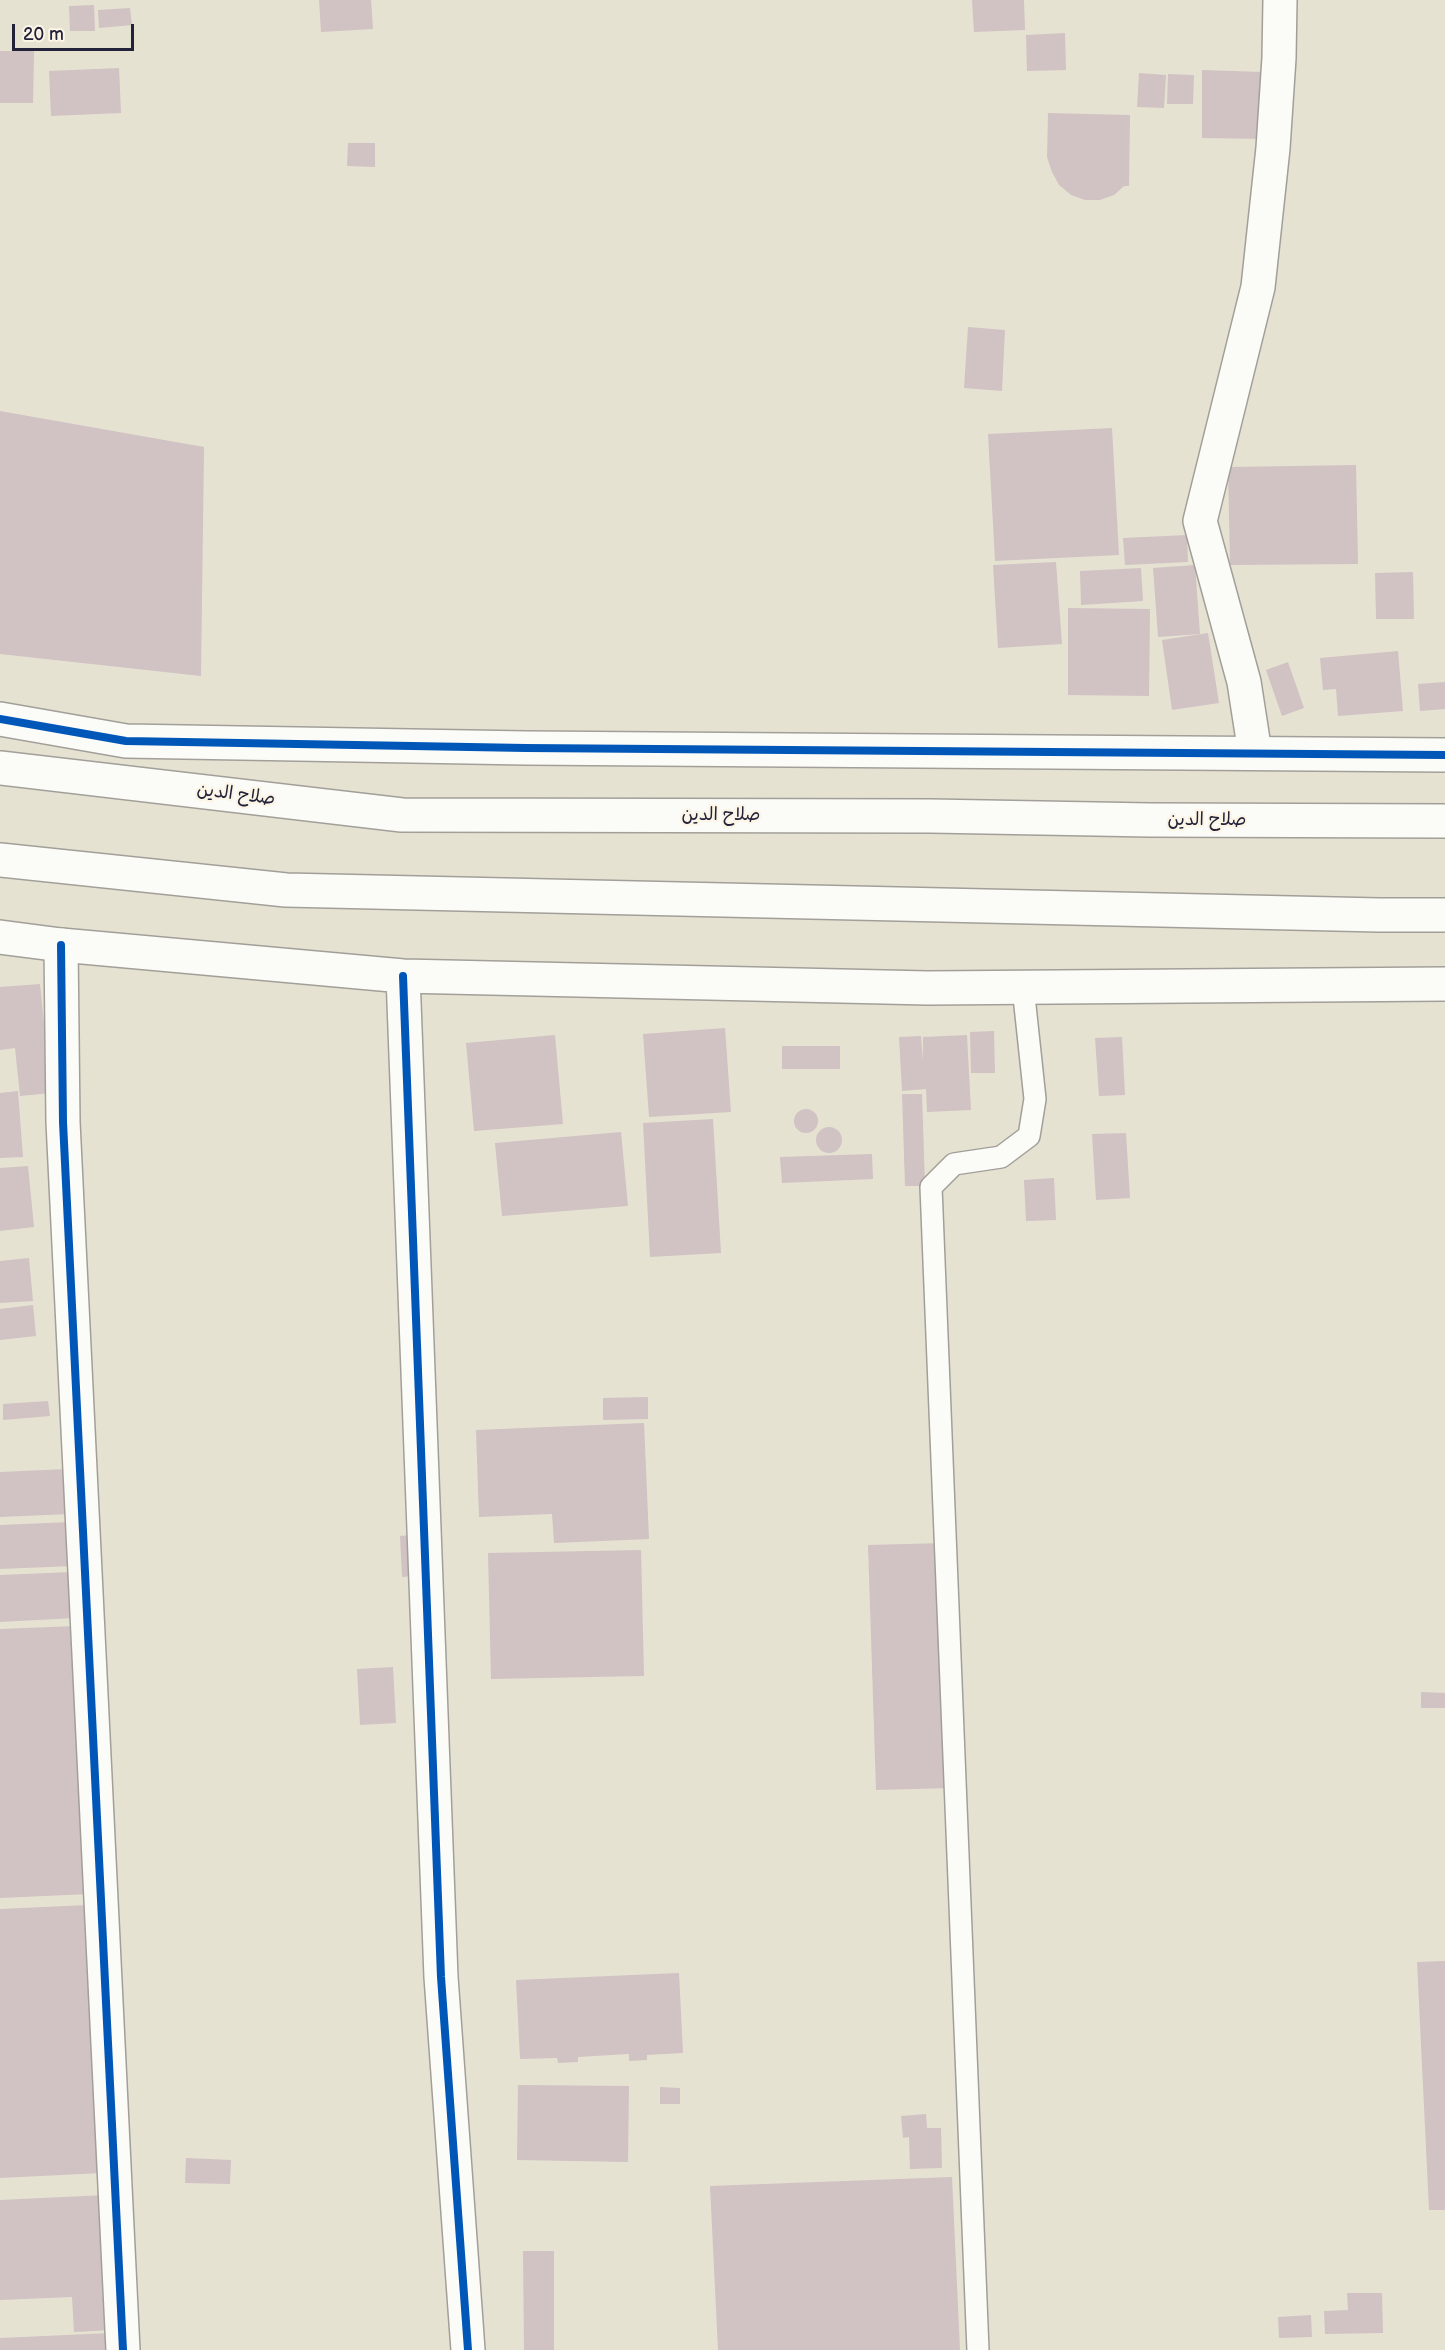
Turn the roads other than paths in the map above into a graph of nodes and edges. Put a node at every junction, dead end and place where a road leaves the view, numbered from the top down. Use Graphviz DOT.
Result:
graph roads {
  1 [pos="1280,0"];
  2 [pos="0,718"];
  3 [pos="1255,753"];
  4 [pos="1445,755"];
  5 [pos="0,768"];
  6 [pos="1445,821"];
  7 [pos="0,860"];
  8 [pos="1445,915"];
  9 [pos="0,937"];
  10 [pos="61,945"];
  11 [pos="403,976"];
  12 [pos="1445,984"];
  13 [pos="1023,987"];
  14 [pos="123,2350"];
  15 [pos="468,2350"];
  16 [pos="978,2350"];
  1 -- 3 [label="main road"];
  2 -- 3 [label="main road"];
  3 -- 4 [label="main road"];
  5 -- 6 [label="main road, صلاح الدين"];
  7 -- 8 [label="main road"];
  9 -- 10 [label="main road"];
  10 -- 11 [label="main road"];
  10 -- 14 [label="main road"];
  11 -- 13 [label="main road"];
  11 -- 15 [label="main road"];
  12 -- 13 [label="main road"];
  13 -- 16 [label="lane"];
}
